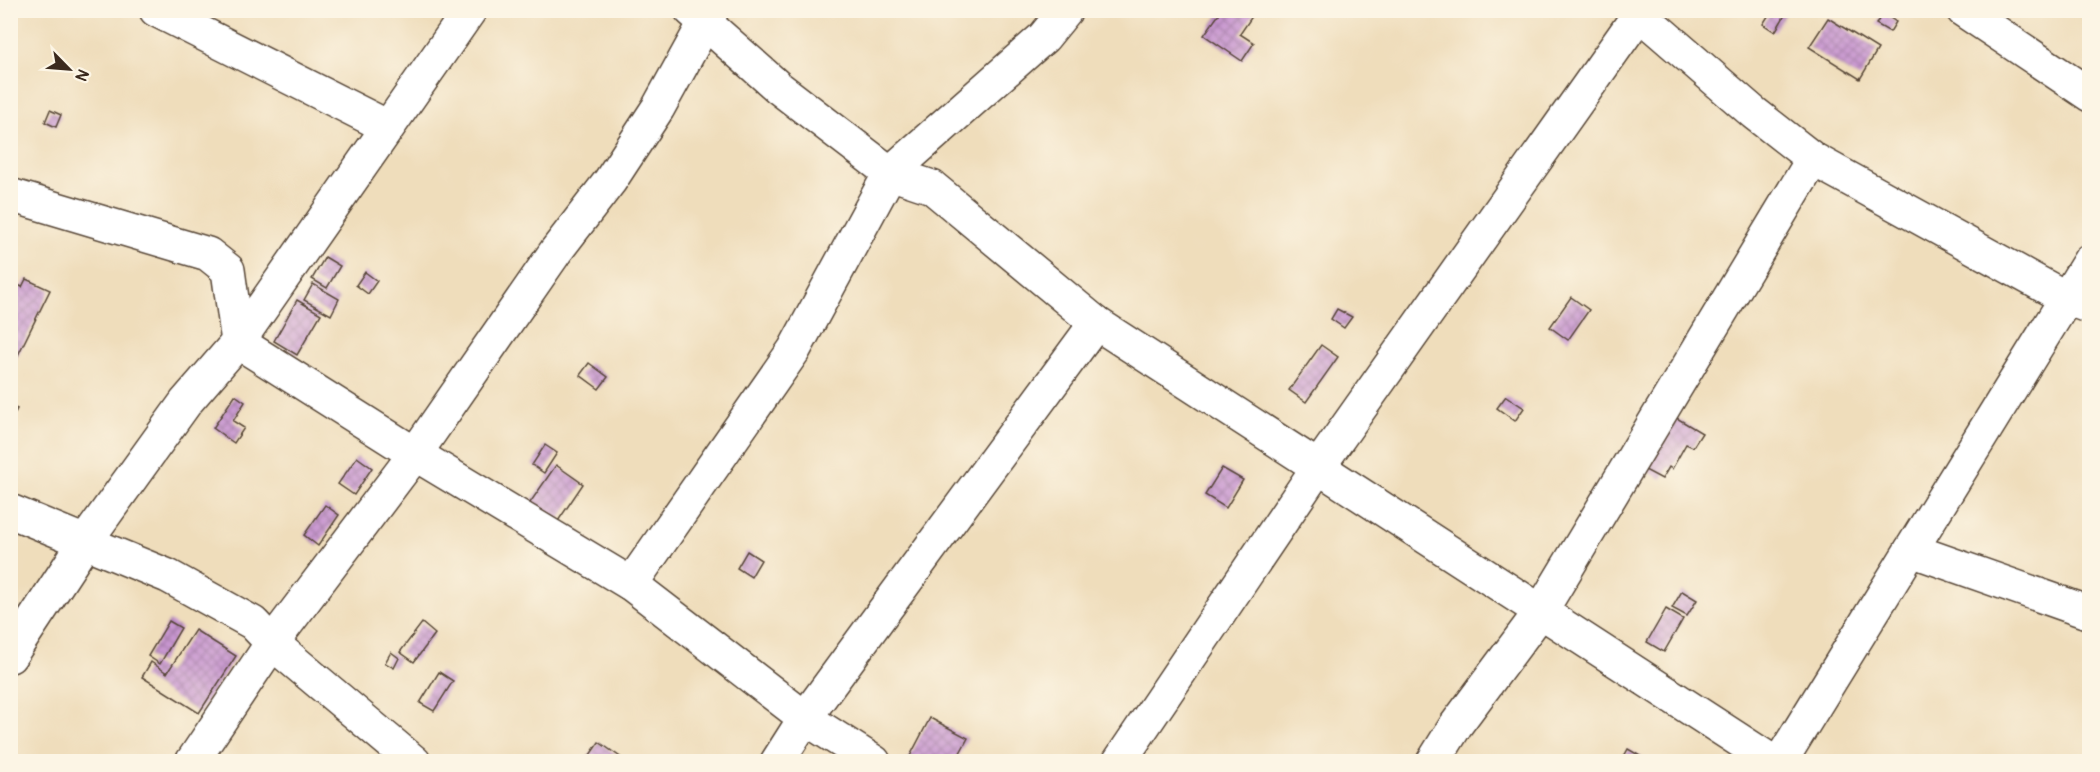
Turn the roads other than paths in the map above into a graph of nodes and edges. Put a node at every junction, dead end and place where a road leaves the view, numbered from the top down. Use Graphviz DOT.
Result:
graph roads {
  1 [pos="156,10"];
  2 [pos="470,10"];
  3 [pos="1066,10"];
  4 [pos="1964,10"];
  5 [pos="1639,12"];
  6 [pos="702,14"];
  7 [pos="2090,95"];
  8 [pos="387,126"];
  9 [pos="1813,159"];
  10 [pos="890,173"];
  11 [pos="10,195"];
  12 [pos="2090,260"];
  13 [pos="2078,302"];
  14 [pos="1096,323"];
  15 [pos="238,342"];
  16 [pos="415,454"];
  17 [pos="1319,466"];
  18 [pos="10,511"];
  19 [pos="85,542"];
  20 [pos="1911,550"];
  21 [pos="631,584"];
  22 [pos="1541,611"];
  23 [pos="2090,613"];
  24 [pos="272,643"];
  25 [pos="10,656"];
  26 [pos="805,718"];
  27 [pos="192,762"];
  28 [pos="414,762"];
  29 [pos="777,762"];
  30 [pos="874,762"];
  31 [pos="1119,762"];
  32 [pos="1434,762"];
  33 [pos="1773,762"];
  34 [pos="1780,762"];
  1 -- 8 [label="street"];
  2 -- 8 [label="street"];
  3 -- 10 [label="street"];
  4 -- 7 [label="street"];
  5 -- 9 [label="street"];
  5 -- 17 [label="street"];
  6 -- 10 [label="street"];
  6 -- 16 [label="street"];
  8 -- 15 [label="street"];
  9 -- 13 [label="street"];
  9 -- 22 [label="street"];
  10 -- 14 [label="street"];
  10 -- 21 [label="street"];
  11 -- 15 [label="street"];
  12 -- 13 [label="street"];
  13 -- 20 [label="street"];
  14 -- 17 [label="street"];
  14 -- 26 [label="street"];
  15 -- 16 [label="street"];
  15 -- 19 [label="street"];
  16 -- 21 [label="street"];
  16 -- 24 [label="street"];
  17 -- 22 [label="street"];
  17 -- 31 [label="street"];
  18 -- 19 [label="street"];
  19 -- 24 [label="street"];
  19 -- 25 [label="street"];
  20 -- 23 [label="street"];
  20 -- 34 [label="street"];
  21 -- 26 [label="street"];
  22 -- 32 [label="street"];
  22 -- 33 [label="street"];
  24 -- 27 [label="street"];
  24 -- 28 [label="street"];
  26 -- 29 [label="street"];
  26 -- 30 [label="street"];
}
